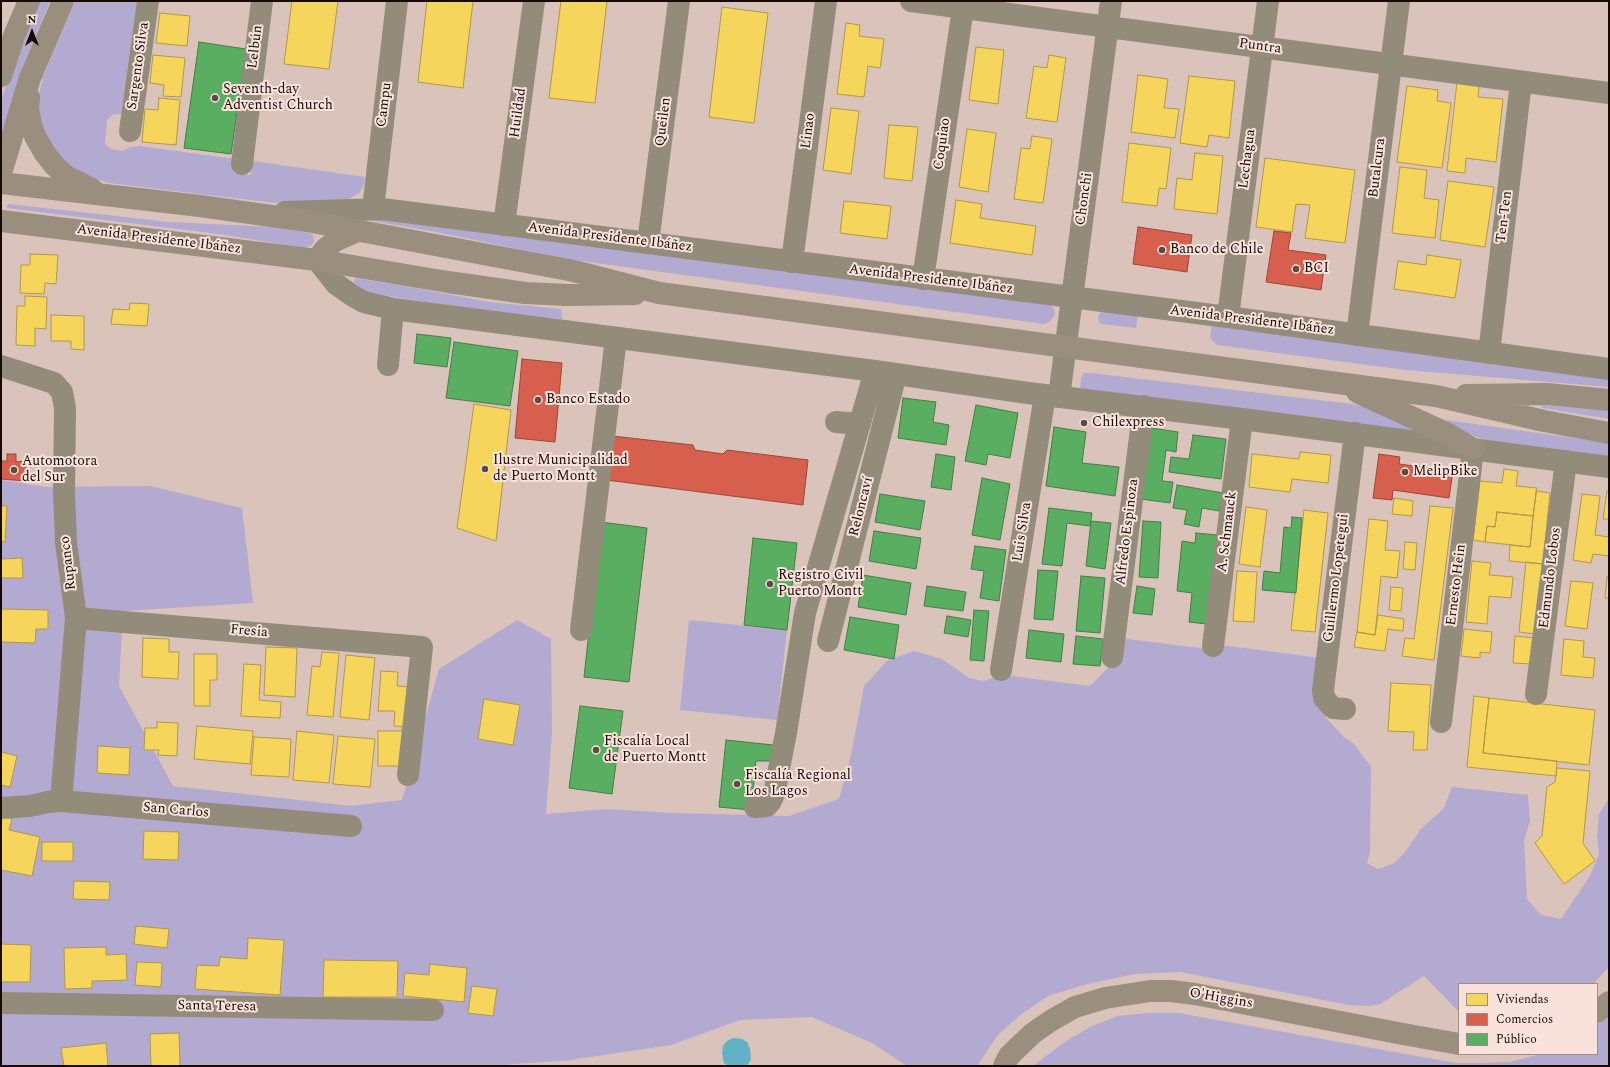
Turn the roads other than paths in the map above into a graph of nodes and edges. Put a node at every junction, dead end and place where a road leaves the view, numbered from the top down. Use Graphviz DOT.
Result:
graph roads {
  1 [pos="29,1"];
  2 [pos="63,1"];
  3 [pos="148,1"];
  4 [pos="262,1"];
  5 [pos="397,1"];
  6 [pos="534,1"];
  7 [pos="679,1"];
  8 [pos="826,1"];
  9 [pos="911,1"];
  10 [pos="1111,1"];
  11 [pos="1268,1"];
  12 [pos="1399,1"];
  13 [pos="963,8"];
  14 [pos="1108,27"];
  15 [pos="1262,48"];
  16 [pos="1391,65"];
  17 [pos="1,76"];
  18 [pos="30,78"];
  19 [pos="1521,82"];
  20 [pos="1609,93"];
  21 [pos="130,131"];
  22 [pos="242,164"];
  23 [pos="1,173"];
  24 [pos="1,183"];
  25 [pos="117,197"];
  26 [pos="373,209"];
  27 [pos="252,213"];
  28 [pos="1,220"];
  29 [pos="504,225"];
  30 [pos="360,230"];
  31 [pos="648,243"];
  32 [pos="317,260"];
  33 [pos="792,262"];
  34 [pos="923,279"];
  35 [pos="659,293"];
  36 [pos="1072,297"];
  37 [pos="393,309"];
  38 [pos="1228,318"];
  39 [pos="1357,335"];
  40 [pos="616,338"];
  41 [pos="1065,347"];
  42 [pos="1489,353"];
  43 [pos="388,365"];
  44 [pos="1,366"];
  45 [pos="1609,369"];
  46 [pos="885,372"];
  47 [pos="1338,383"];
  48 [pos="1052,396"];
  49 [pos="1436,396"];
  50 [pos="1609,400"];
  51 [pos="1144,406"];
  52 [pos="1242,418"];
  53 [pos="836,422"];
  54 [pos="860,424"];
  55 [pos="1609,432"];
  56 [pos="1355,433"];
  57 [pos="1473,449"];
  58 [pos="1566,461"];
  59 [pos="1609,467"];
  60 [pos="76,618"];
  61 [pos="581,630"];
  62 [pos="828,640"];
  63 [pos="1213,646"];
  64 [pos="1112,657"];
  65 [pos="1001,670"];
  66 [pos="1536,694"];
  67 [pos="1345,709"];
  68 [pos="1441,722"];
  69 [pos="408,775"];
  70 [pos="61,801"];
  71 [pos="755,807"];
  72 [pos="1,808"];
  73 [pos="351,826"];
  74 [pos="1609,1002"];
  75 [pos="1,1003"];
  76 [pos="433,1010"];
  77 [pos="1598,1011"];
  78 [pos="1458,1044"];
  79 [pos="1004,1066"];
  1 -- 17 [label="main road"];
  2 -- 18 [label="main road"];
  3 -- 21 [label="street, Sargento Silva"];
  4 -- 22 [label="street, Lelbún"];
  5 -- 26 [label="street, Campu"];
  6 -- 29 [label="street, Huildad"];
  7 -- 31 [label="street, Queilen"];
  8 -- 33 [label="street, Linao"];
  9 -- 13 [label="street, Puntra"];
  10 -- 14 [label="street, Chonchi"];
  11 -- 15 [label="street, Lechagua"];
  12 -- 16 [label="street, Butalcura"];
  13 -- 14 [label="street, Puntra"];
  13 -- 34 [label="street, Coquiao"];
  14 -- 15 [label="street, Puntra"];
  14 -- 36 [label="street, Chonchi"];
  15 -- 16 [label="street, Puntra"];
  15 -- 38 [label="street, Lechagua"];
  16 -- 19 [label="street, Puntra"];
  16 -- 39 [label="street, Butalcura"];
  18 -- 23 [label="main road"];
  18 -- 25 [label="main road"];
  19 -- 20 [label="street, Puntra"];
  19 -- 42 [label="street, Ten-Ten"];
  24 -- 25 [label="main road, Avenida Presidente Ibáñez"];
  25 -- 27 [label="main road, Avenida Presidente Ibáñez"];
  26 -- 27 [label="street, Avenida Presidente Ibáñez"];
  26 -- 29 [label="street, Avenida Presidente Ibáñez"];
  27 -- 30 [label="main road, Avenida Presidente Ibáñez"];
  28 -- 32 [label="main road, Avenida Presidente Ibáñez"];
  29 -- 31 [label="street, Avenida Presidente Ibáñez"];
  30 -- 32 [label="main road"];
  30 -- 35 [label="main road, Avenida Presidente Ibáñez"];
  31 -- 33 [label="street, Avenida Presidente Ibáñez"];
  32 -- 35 [label="main road, Avenida Presidente Ibáñez"];
  32 -- 37 [label="street"];
  33 -- 34 [label="street, Avenida Presidente Ibáñez"];
  34 -- 36 [label="street, Avenida Presidente Ibáñez"];
  35 -- 41 [label="main road, Avenida Presidente Ibáñez"];
  36 -- 38 [label="street, Avenida Presidente Ibáñez"];
  36 -- 41 [label="street, Chonchi"];
  37 -- 40 [label="street"];
  37 -- 43 [label="street"];
  38 -- 39 [label="street, Avenida Presidente Ibáñez"];
  39 -- 42 [label="street, Avenida Presidente Ibáñez"];
  40 -- 46 [label="street"];
  40 -- 61 [label="street"];
  41 -- 47 [label="main road, Avenida Presidente Ibáñez"];
  41 -- 48 [label="street, Chonchi"];
  42 -- 45 [label="street, Avenida Presidente Ibáñez"];
  44 -- 60 [label="street, Rupanco"];
  46 -- 48 [label="street"];
  46 -- 54 [label="street"];
  46 -- 62 [label="street, Reloncaví"];
  47 -- 49 [label="main road, Avenida Presidente Ibáñez"];
  47 -- 57 [label="main road"];
  48 -- 51 [label="street"];
  48 -- 65 [label="street, Luis Silva"];
  49 -- 50 [label="main road, Avenida Presidente Ibáñez"];
  49 -- 55 [label="main road, Avenida Presidente Ibáñez"];
  51 -- 52 [label="street"];
  51 -- 64 [label="street, Alfredo Espinoza"];
  52 -- 56 [label="street"];
  52 -- 63 [label="street, A. Schmauck"];
  53 -- 54 [label="street"];
  54 -- 71 [label="street"];
  56 -- 57 [label="street"];
  56 -- 67 [label="street, Guillermo Lopetegui"];
  57 -- 58 [label="street"];
  57 -- 68 [label="street, Ernesto Hein"];
  58 -- 59 [label="street"];
  58 -- 66 [label="street, Edmundo Lobos"];
  60 -- 69 [label="street, Fresia"];
  60 -- 70 [label="street, Rupanco"];
  70 -- 72 [label="street, San Carlos"];
  70 -- 73 [label="street, San Carlos"];
  74 -- 77 [label="main road"];
  75 -- 76 [label="street, Santa Teresa"];
  78 -- 79 [label="main road, O'Higgins"];
}
